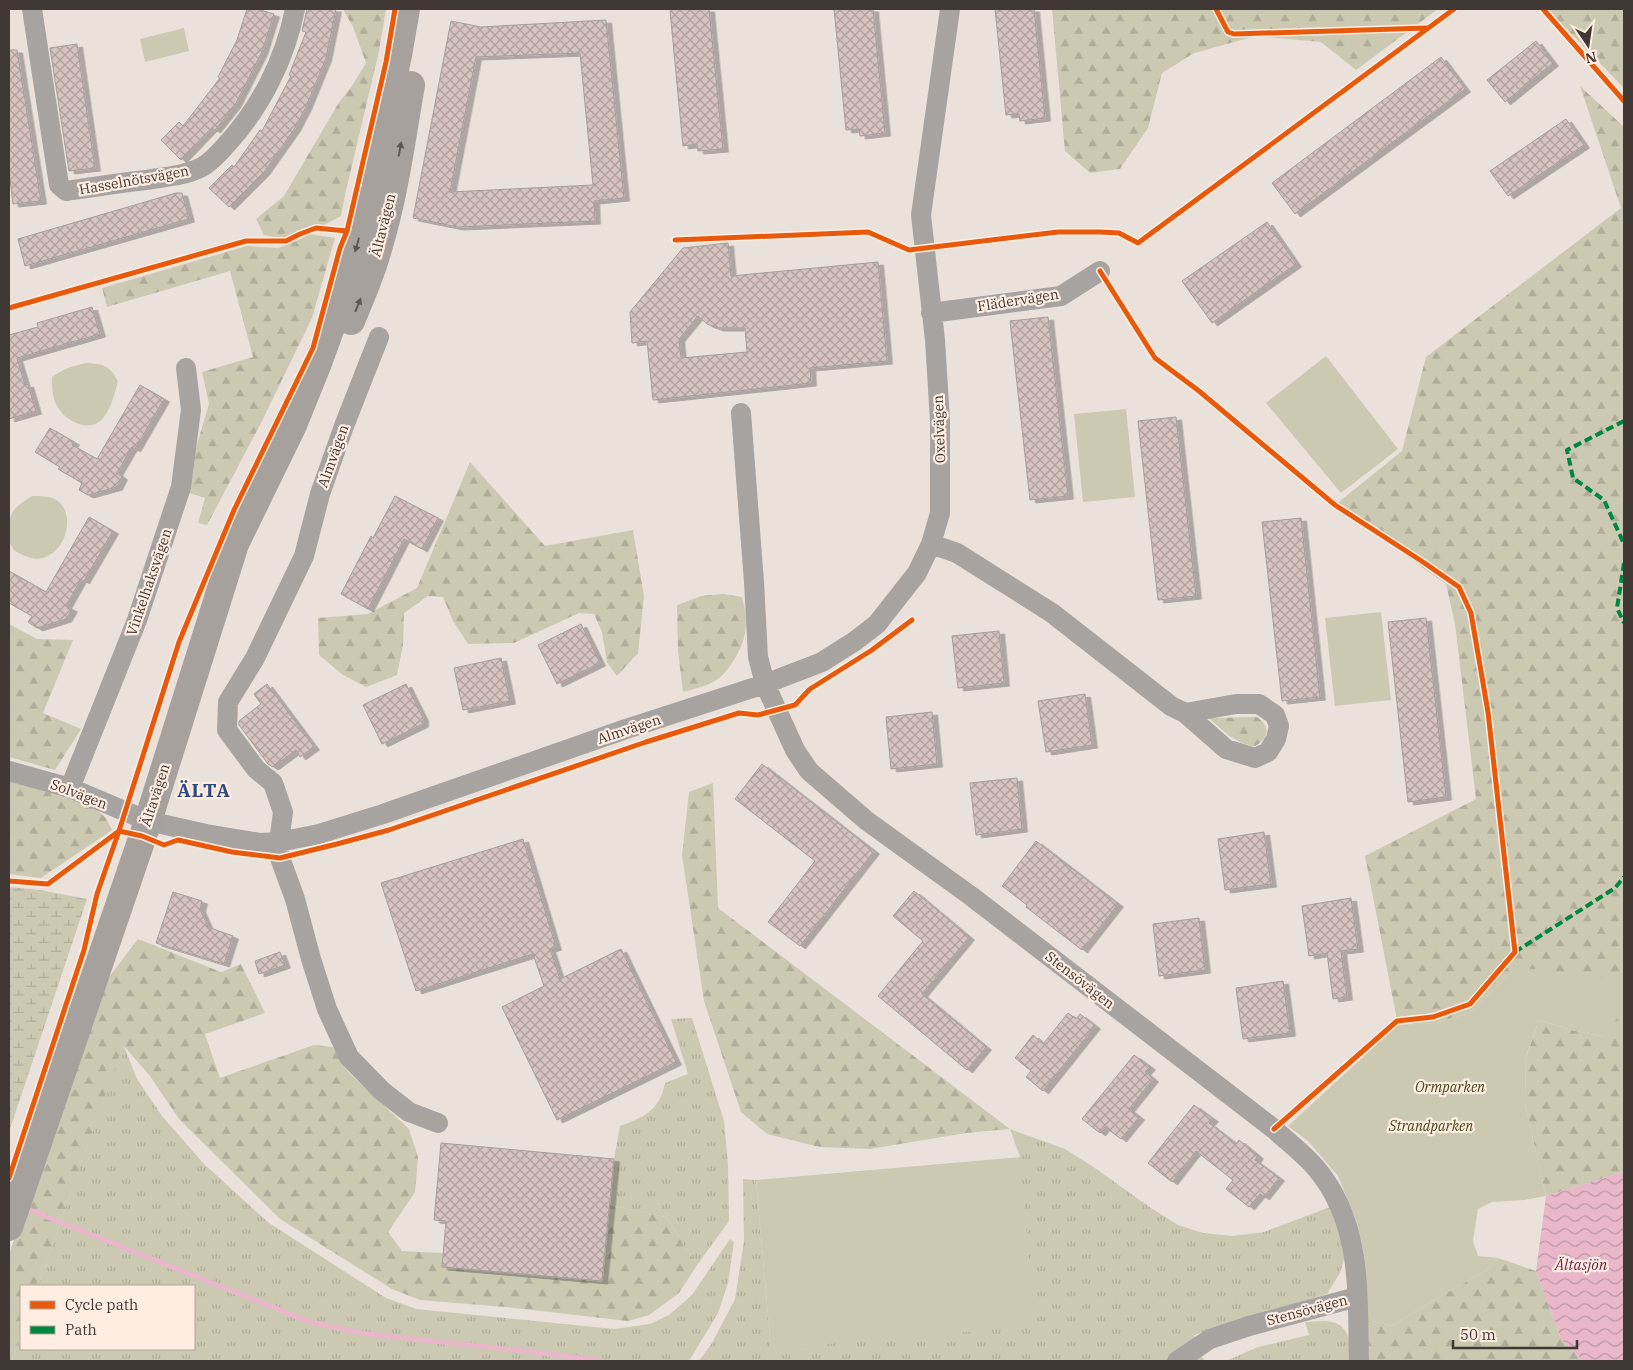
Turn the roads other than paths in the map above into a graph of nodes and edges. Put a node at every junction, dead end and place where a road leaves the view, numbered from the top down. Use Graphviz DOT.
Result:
graph roads {
  1 [pos="32,9"];
  2 [pos="295,9"];
  3 [pos="406,9"];
  4 [pos="424,9"];
  5 [pos="950,9"];
  6 [pos="1100,271"];
  7 [pos="931,312"];
  8 [pos="379,337"];
  9 [pos="186,368"];
  10 [pos="741,412"];
  11 [pos="293,424"];
  12 [pos="931,544"];
  13 [pos="765,684"];
  14 [pos="1186,714"];
  15 [pos="9,771"];
  16 [pos="70,788"];
  17 [pos="148,821"];
  18 [pos="279,842"];
  19 [pos="438,1123"];
  20 [pos="9,1227"];
  21 [pos="1357,1297"];
  22 [pos="1177,1361"];
  23 [pos="1359,1361"];
  1 -- 2 [label="street, Hasselnötsvägen"];
  3 -- 11 [label="main road, Ältavägen, one-way"];
  11 -- 4 [label="main road, Ältavägen, one-way"];
  5 -- 7 [label="street, Oxelvägen"];
  6 -- 7 [label="street, Flädervägen"];
  7 -- 12 [label="street, Oxelvägen"];
  8 -- 18 [label="street, Almvägen"];
  9 -- 16 [label="street, Vinkelhaksvägen"];
  10 -- 13 [label="street, Stensövägen"];
  11 -- 17 [label="main road, Ältavägen"];
  12 -- 13 [label="street, Almvägen"];
  12 -- 14 [label="street"];
  13 -- 18 [label="street, Almvägen"];
  13 -- 21 [label="street, Stensövägen"];
  15 -- 16 [label="street, Solvägen"];
  16 -- 17 [label="street, Solvägen"];
  17 -- 18 [label="street, Almvägen"];
  17 -- 20 [label="main road, Ältavägen"];
  18 -- 19 [label="street"];
  21 -- 22 [label="street, Stensövägen"];
  21 -- 23 [label="street, Stensövägen"];
}
